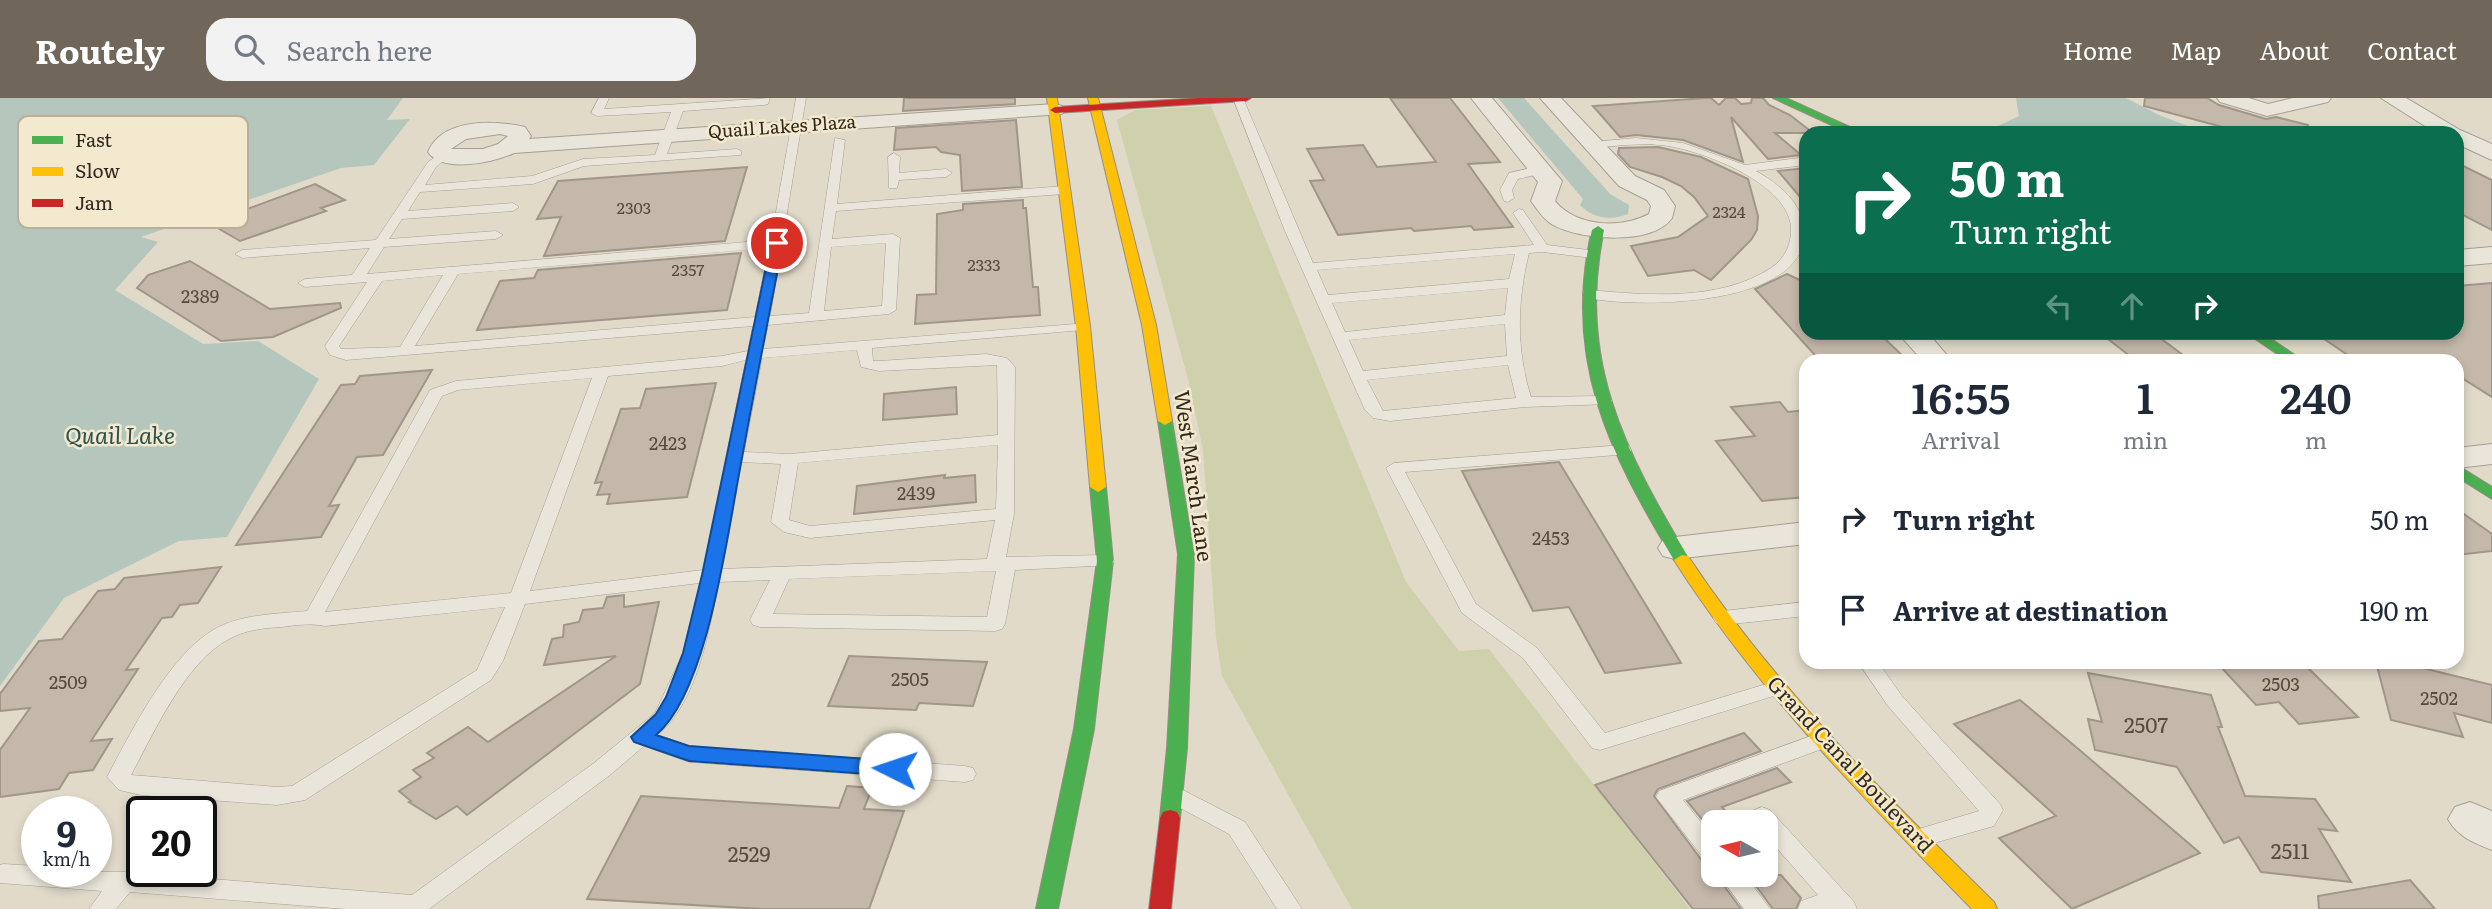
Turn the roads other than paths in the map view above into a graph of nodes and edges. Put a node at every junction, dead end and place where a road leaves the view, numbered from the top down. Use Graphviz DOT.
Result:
graph roads {
  1 [pos="604,98"];
  2 [pos="765,98"];
  3 [pos="1238,98"];
  4 [pos="1246,98"];
  5 [pos="1481,98"];
  6 [pos="1550,98"];
  7 [pos="1778,98"];
  8 [pos="2227,98"];
  9 [pos="2320,98"];
  10 [pos="2390,98"];
  11 [pos="1172,100"];
  12 [pos="1053,102"];
  13 [pos="1095,102"];
  14 [pos="798,114"];
  15 [pos="674,122"];
  16 [pos="1842,126"];
  17 [pos="2439,126"];
  18 [pos="2464,139"];
  19 [pos="839,140"];
  20 [pos="1594,145"];
  21 [pos="737,153"];
  22 [pos="2492,153"];
  23 [pos="444,155"];
  24 [pos="894,157"];
  25 [pos="659,158"];
  26 [pos="1799,162"];
  27 [pos="1744,169"];
  28 [pos="1540,170"];
  29 [pos="946,173"];
  30 [pos="893,177"];
  31 [pos="416,189"];
  32 [pos="1064,190"];
  33 [pos="1508,198"];
  34 [pos="891,203"];
  35 [pos="513,207"];
  36 [pos="830,208"];
  37 [pos="1519,214"];
  38 [pos="398,216"];
  39 [pos="1598,230"];
  40 [pos="496,236"];
  41 [pos="777,243"];
  42 [pos="379,244"];
  43 [pos="825,244"];
  44 [pos="1544,248"];
  45 [pos="1523,249"];
  46 [pos="242,254"];
  47 [pos="1592,254"];
  48 [pos="2492,255"];
  49 [pos="2464,257"];
  50 [pos="1308,267"];
  51 [pos="454,270"];
  52 [pos="378,276"];
  53 [pos="357,278"];
  54 [pos="305,283"];
  55 [pos="1515,283"];
  56 [pos="1588,294"];
  57 [pos="1323,300"];
  58 [pos="816,316"];
  59 [pos="1512,320"];
  60 [pos="761,321"];
  61 [pos="1083,326"];
  62 [pos="1340,337"];
  63 [pos="915,340"];
  64 [pos="1919,340"];
  65 [pos="2264,340"];
  66 [pos="864,345"];
  67 [pos="405,351"];
  68 [pos="754,354"];
  69 [pos="1932,354"];
  70 [pos="2286,354"];
  71 [pos="1514,360"];
  72 [pos="915,364"];
  73 [pos="602,372"];
  74 [pos="1357,376"];
  75 [pos="1604,401"];
  76 [pos="1525,402"];
  77 [pos="1006,439"];
  78 [pos="1623,450"];
  79 [pos="2492,454"];
  80 [pos="734,457"];
  81 [pos="2464,457"];
  82 [pos="790,459"];
  83 [pos="2464,475"];
  84 [pos="2492,494"];
  85 [pos="1005,514"];
  86 [pos="1799,534"];
  87 [pos="1675,548"];
  88 [pos="1105,561"];
  89 [pos="1001,563"];
  90 [pos="783,573"];
  91 [pos="711,575"];
  92 [pos="518,599"];
  93 [pos="1799,610"];
  94 [pos="313,617"];
  95 [pos="1723,618"];
  96 [pos="1873,669"];
  97 [pos="1776,688"];
  98 [pos="641,737"];
  99 [pos="1822,740"];
  100 [pos="965,774"];
  101 [pos="1172,793"];
  102 [pos="1778,835"];
  103 [pos="1701,838"];
  104 [pos="1917,839"];
  105 [pos="3,874"];
  106 [pos="124,882"];
  107 [pos="1741,887"];
  108 [pos="1841,904"];
  109 [pos="413,907"];
  110 [pos="1810,908"];
  111 [pos="101,909"];
  112 [pos="1047,909"];
  113 [pos="1160,909"];
  114 [pos="1290,909"];
  115 [pos="1758,909"];
  116 [pos="1986,909"];
  1 -- 15 [label="lane"];
  2 -- 15 [label="lane"];
  3 -- 4 [label="main road"];
  3 -- 11 [label="main road"];
  3 -- 50 [label="lane"];
  5 -- 28 [label="street"];
  6 -- 20 [label="street"];
  7 -- 16 [label="main road"];
  8 -- 9 [label="street"];
  10 -- 17 [label="street"];
  11 -- 13 [label="main road"];
  12 -- 13 [label="main road"];
  12 -- 14 [label="street, Quail Lakes Plaza"];
  12 -- 32 [label="main road"];
  13 -- 101 [label="main road, West March Lane"];
  14 -- 15 [label="street, Quail Lakes Plaza"];
  14 -- 41 [label="lane"];
  15 -- 23 [label="street, Quail Lakes Plaza"];
  15 -- 25 [label="lane"];
  18 -- 22 [label="street"];
  19 -- 36 [label="lane"];
  20 -- 27 [label="lane"];
  20 -- 39 [label="street"];
  21 -- 25 [label="lane"];
  23 -- 31 [label="lane"];
  24 -- 30 [label="lane"];
  25 -- 31 [label="lane"];
  26 -- 27 [label="lane"];
  27 -- 56 [label="lane"];
  28 -- 33 [label="lane"];
  28 -- 39 [label="street"];
  29 -- 30 [label="lane"];
  30 -- 34 [label="lane"];
  31 -- 38 [label="lane"];
  32 -- 34 [label="lane"];
  32 -- 61 [label="main road"];
  34 -- 36 [label="lane"];
  35 -- 38 [label="lane"];
  36 -- 43 [label="lane"];
  37 -- 44 [label="lane"];
  38 -- 42 [label="lane"];
  39 -- 47 [label="main road, Grand Canal Boulevard"];
  40 -- 42 [label="lane"];
  41 -- 51 [label="lane"];
  41 -- 60 [label="lane"];
  42 -- 46 [label="lane"];
  42 -- 53 [label="lane"];
  43 -- 58 [label="lane"];
  43 -- 58 [label="lane"];
  44 -- 45 [label="lane"];
  44 -- 47 [label="lane"];
  45 -- 50 [label="lane"];
  45 -- 55 [label="lane"];
  47 -- 56 [label="main road, Grand Canal Boulevard"];
  48 -- 49 [label="street"];
  50 -- 57 [label="lane"];
  51 -- 52 [label="lane"];
  51 -- 67 [label="lane"];
  52 -- 53 [label="lane"];
  52 -- 67 [label="lane"];
  53 -- 54 [label="lane"];
  55 -- 57 [label="lane"];
  55 -- 59 [label="lane"];
  56 -- 75 [label="main road, Grand Canal Boulevard"];
  57 -- 62 [label="lane"];
  58 -- 60 [label="lane"];
  59 -- 62 [label="lane"];
  59 -- 71 [label="lane"];
  60 -- 67 [label="lane"];
  60 -- 68 [label="lane"];
  61 -- 63 [label="lane"];
  61 -- 88 [label="main road"];
  62 -- 74 [label="lane"];
  63 -- 66 [label="lane"];
  63 -- 72 [label="lane"];
  64 -- 69 [label="street"];
  65 -- 70 [label="main road"];
  66 -- 68 [label="lane"];
  66 -- 72 [label="lane"];
  68 -- 73 [label="lane"];
  68 -- 80 [label="lane"];
  71 -- 74 [label="lane"];
  71 -- 76 [label="lane"];
  72 -- 77 [label="lane"];
  73 -- 92 [label="lane"];
  73 -- 94 [label="lane"];
  74 -- 76 [label="lane"];
  75 -- 76 [label="lane"];
  75 -- 78 [label="main road, Grand Canal Boulevard"];
  77 -- 82 [label="lane"];
  77 -- 85 [label="lane"];
  78 -- 87 [label="main road, Grand Canal Boulevard"];
  78 -- 97 [label="lane"];
  79 -- 81 [label="street"];
  80 -- 82 [label="lane"];
  80 -- 91 [label="lane"];
  82 -- 85 [label="lane"];
  83 -- 84 [label="main road"];
  85 -- 89 [label="lane"];
  86 -- 87 [label="street"];
  87 -- 95 [label="main road, Grand Canal Boulevard"];
  88 -- 89 [label="lane"];
  88 -- 112 [label="main road"];
  89 -- 90 [label="lane"];
  89 -- 90 [label="lane"];
  90 -- 91 [label="lane"];
  91 -- 92 [label="lane"];
  91 -- 98 [label="lane"];
  92 -- 94 [label="lane"];
  92 -- 94 [label="lane"];
  93 -- 95 [label="lane"];
  95 -- 97 [label="main road, Grand Canal Boulevard"];
  96 -- 104 [label="lane"];
  97 -- 99 [label="main road, Grand Canal Boulevard"];
  98 -- 100 [label="lane"];
  98 -- 109 [label="lane"];
  99 -- 103 [label="lane"];
  99 -- 104 [label="main road, Grand Canal Boulevard"];
  101 -- 113 [label="main road, West March Lane"];
  101 -- 114 [label="lane"];
  102 -- 108 [label="lane"];
  104 -- 116 [label="main road, Grand Canal Boulevard"];
  105 -- 106 [label="lane"];
  106 -- 109 [label="lane"];
  106 -- 111 [label="lane"];
  107 -- 115 [label="lane"];
  108 -- 110 [label="lane"];
}
